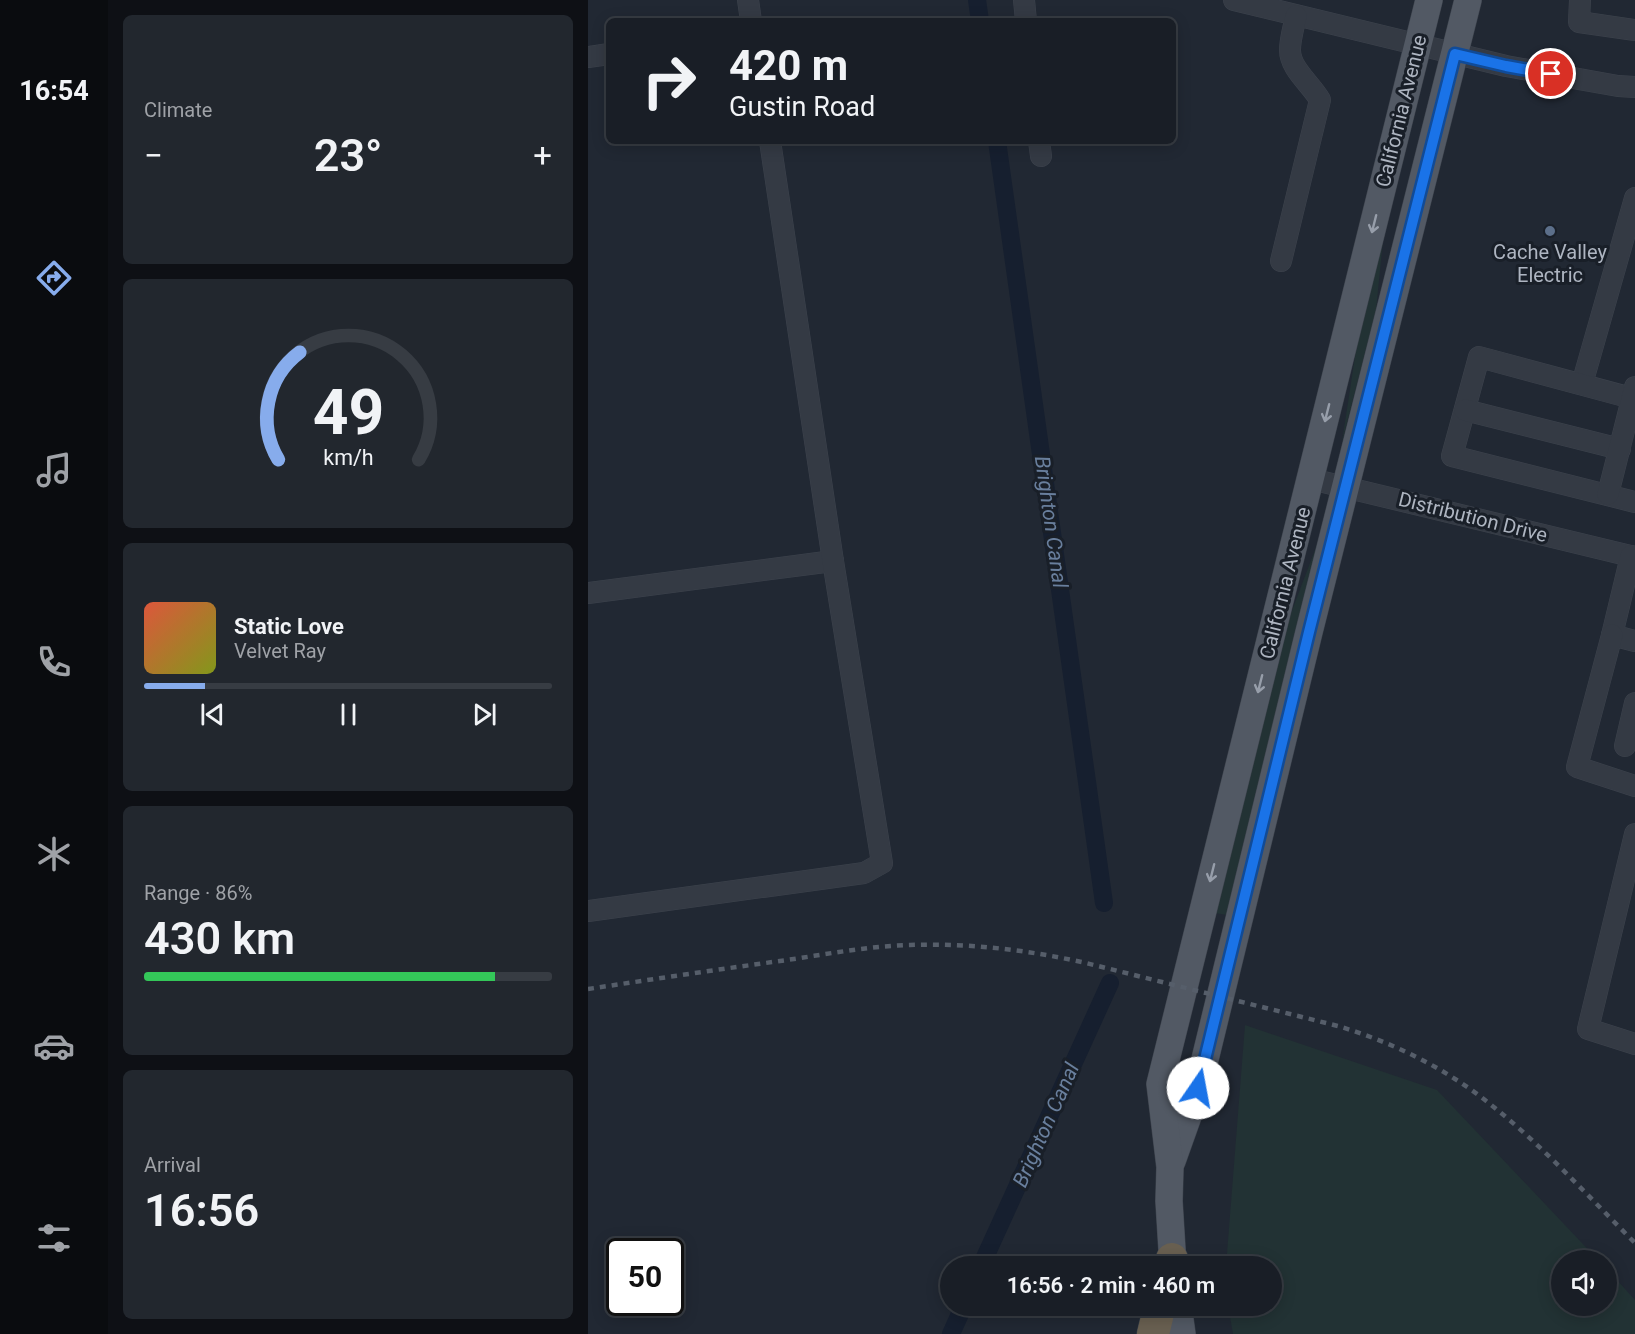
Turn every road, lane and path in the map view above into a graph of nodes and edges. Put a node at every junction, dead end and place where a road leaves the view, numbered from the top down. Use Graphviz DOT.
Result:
graph roads {
  1 [pos="748,0"];
  2 [pos="1024,0"];
  3 [pos="1234,0"];
  4 [pos="1429,0"];
  5 [pos="1468,0"];
  6 [pos="1580,0"];
  7 [pos="1296,16"];
  8 [pos="751,18"];
  9 [pos="1026,18"];
  10 [pos="1635,30"];
  11 [pos="1418,44"];
  12 [pos="606,54"];
  13 [pos="1455,54"];
  14 [pos="588,57"];
  15 [pos="1635,87"];
  16 [pos="770,144"];
  17 [pos="1635,198"];
  18 [pos="1281,261"];
  19 [pos="1582,384"];
  20 [pos="1634,395"];
  21 [pos="1465,410"];
  22 [pos="1620,449"];
  23 [pos="1311,478"];
  24 [pos="1346,487"];
  25 [pos="1608,494"];
  26 [pos="1635,501"];
  27 [pos="1633,556"];
  28 [pos="833,561"];
  29 [pos="588,593"];
  30 [pos="1612,635"];
  31 [pos="1635,641"];
  32 [pos="1635,703"];
  33 [pos="1625,746"];
  34 [pos="1635,786"];
  35 [pos="1635,834"];
  36 [pos="588,911"];
  37 [pos="1635,1044"];
  38 [pos="1170,1167"];
  39 [pos="1172,1256"];
  40 [pos="1157,1316"];
  41 [pos="1180,1316"];
  42 [pos="1153,1334"];
  43 [pos="1182,1334"];
  1 -- 8 [label="street"];
  2 -- 9 [label="street"];
  3 -- 7 [label="street"];
  4 -- 11 [label="main road, California Avenue"];
  5 -- 13 [label="main road, California Avenue"];
  6 -- 10 [label="street"];
  7 -- 11 [label="street"];
  7 -- 18 [label="street"];
  11 -- 13 [label="street"];
  11 -- 23 [label="main road, California Avenue, one-way"];
  12 -- 14 [label="street"];
  13 -- 15 [label="street"];
  13 -- 24 [label="main road, California Avenue"];
  16 -- 28 [label="street"];
  17 -- 19 [label="street"];
  19 -- 20 [label="street"];
  19 -- 21 [label="street"];
  20 -- 22 [label="street"];
  21 -- 22 [label="street"];
  21 -- 25 [label="street"];
  22 -- 25 [label="street"];
  23 -- 24 [label="street, Distribution Drive"];
  23 -- 38 [label="main road, California Avenue, one-way"];
  24 -- 27 [label="street, Distribution Drive"];
  24 -- 38 [label="main road, California Avenue"];
  25 -- 26 [label="street"];
  27 -- 30 [label="street"];
  28 -- 29 [label="street"];
  28 -- 36 [label="street"];
  30 -- 31 [label="street"];
  30 -- 34 [label="street"];
  32 -- 33 [label="street"];
  35 -- 37 [label="street"];
  38 -- 39 [label="main road, California Avenue"];
  40 -- 42 [label="highway"];
  41 -- 43 [label="main road"];
}
